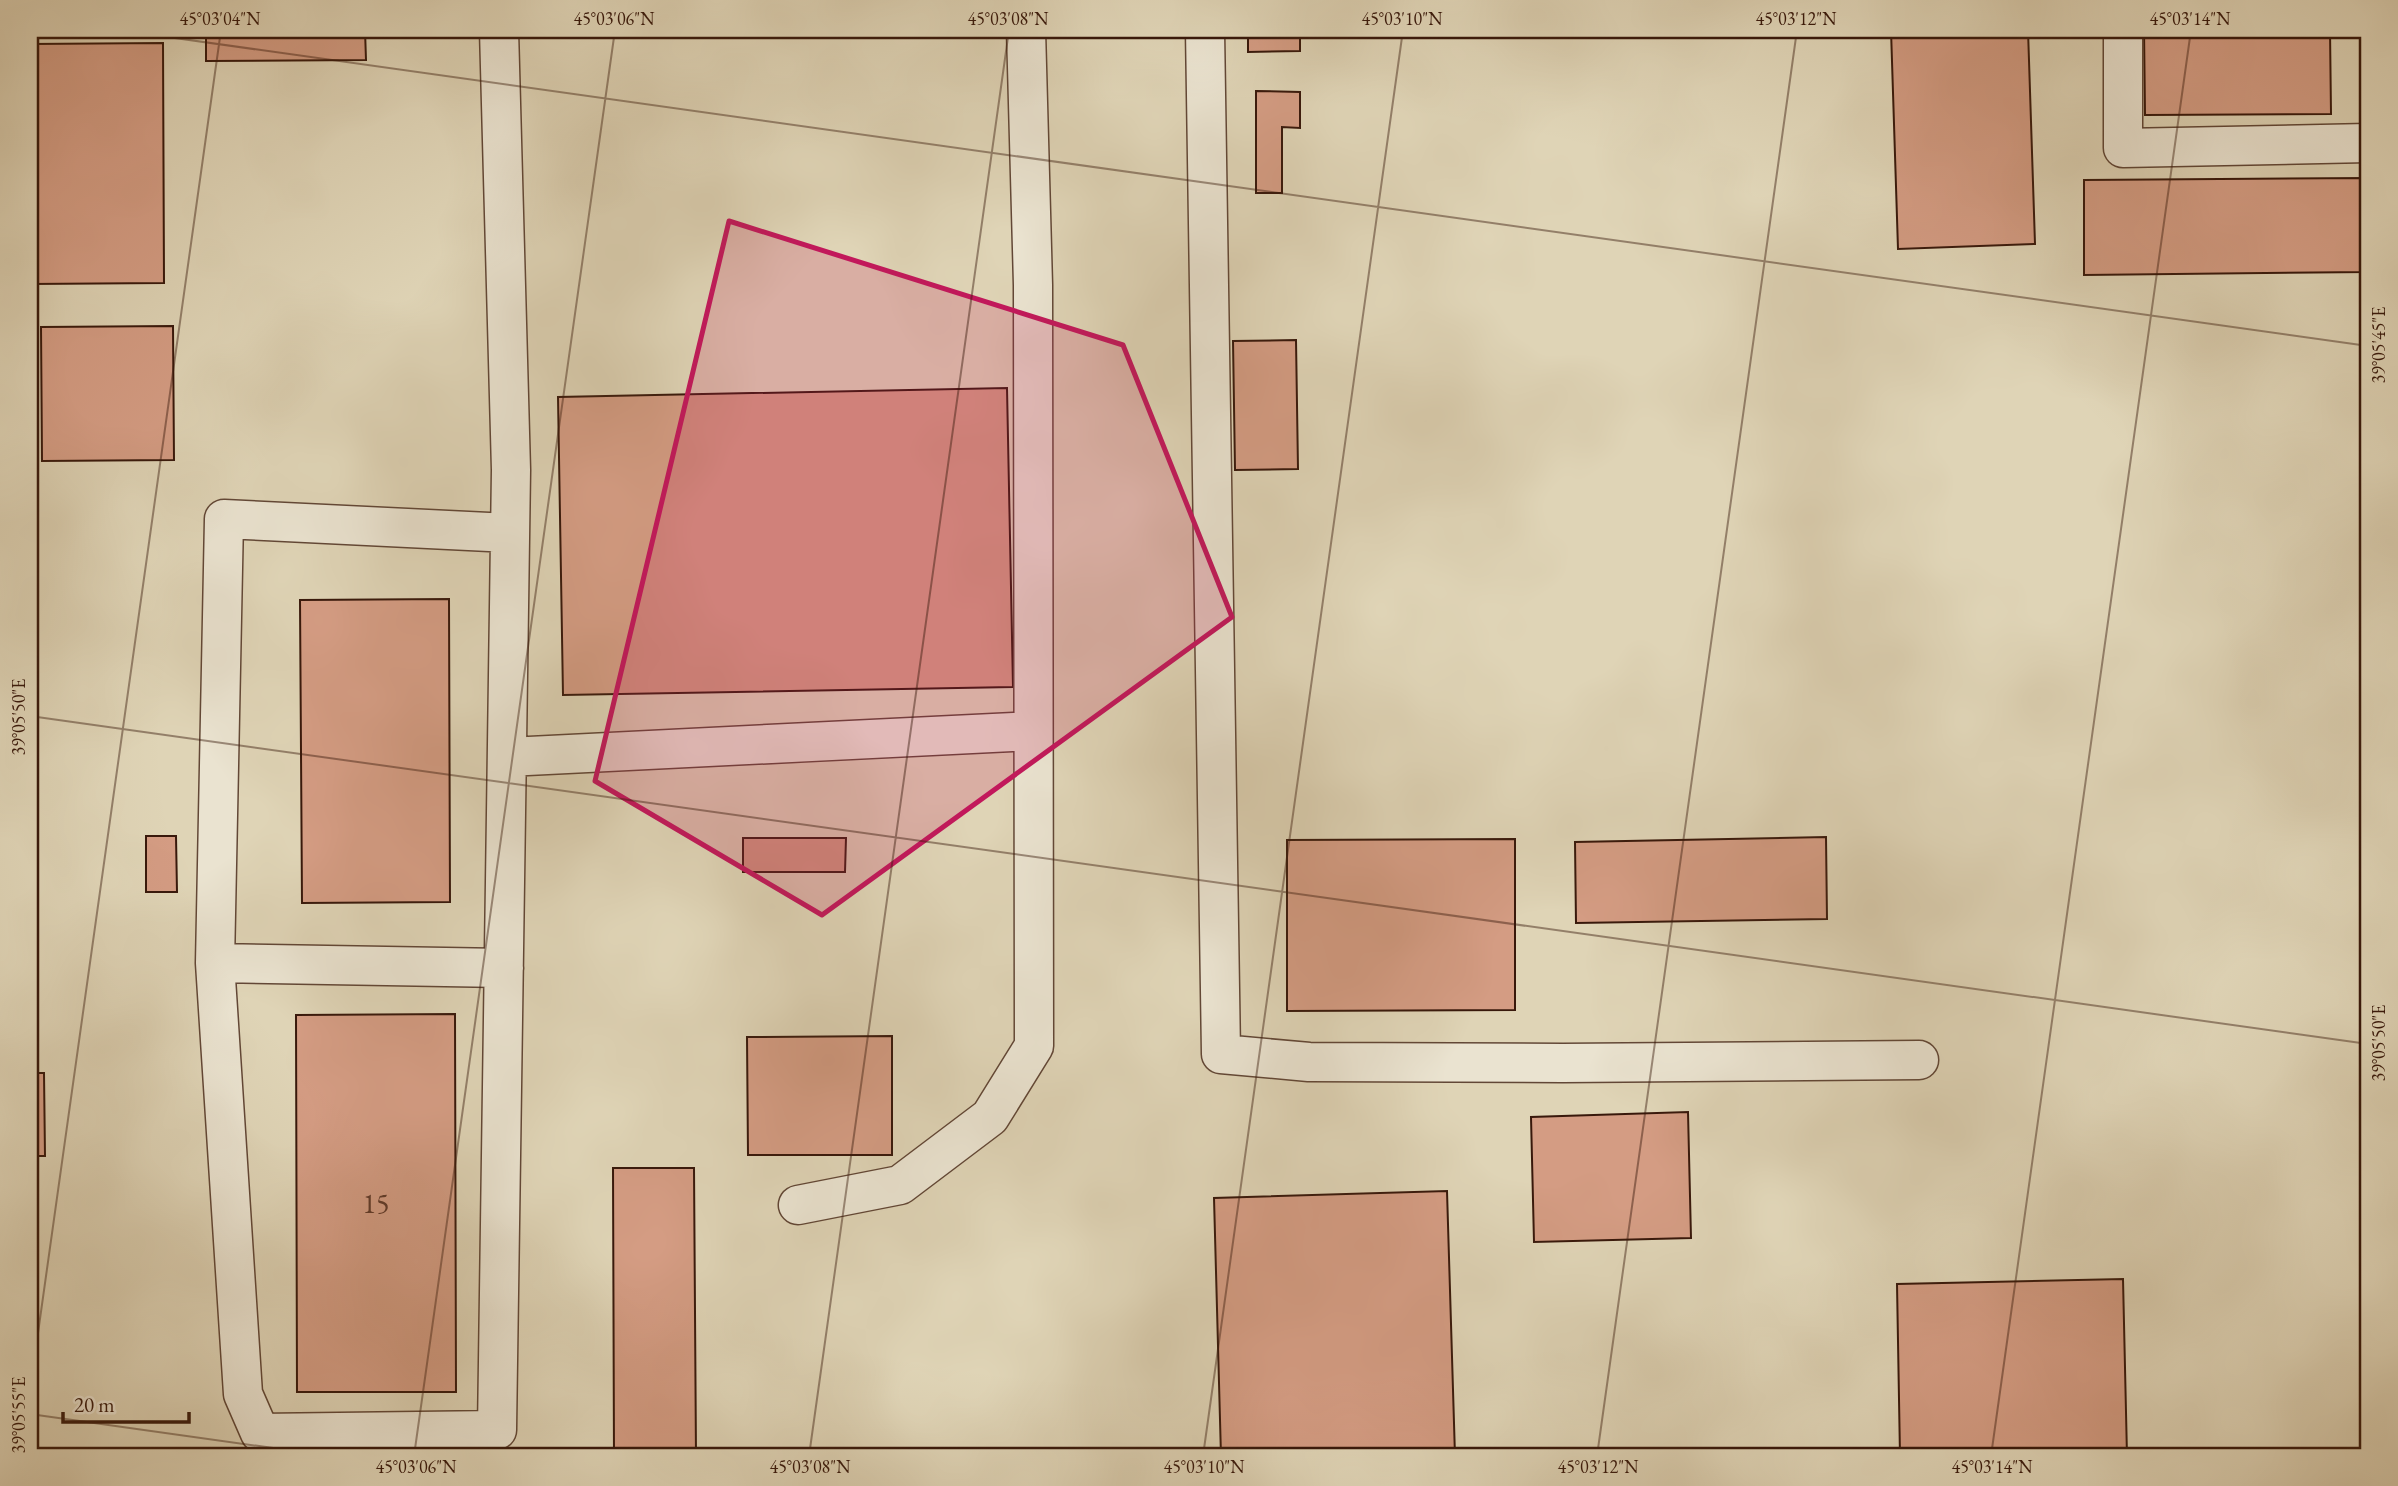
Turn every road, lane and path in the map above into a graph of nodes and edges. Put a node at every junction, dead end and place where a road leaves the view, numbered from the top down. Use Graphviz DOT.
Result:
graph roads {
  1 [pos="499,30"];
  2 [pos="1026,30"];
  3 [pos="1205,30"];
  4 [pos="2123,30"];
  5 [pos="2368,143"];
  6 [pos="510,533"];
  7 [pos="1032,731"];
  8 [pos="507,757"];
  9 [pos="215,963"];
  10 [pos="504,968"];
  11 [pos="1919,1060"];
  12 [pos="798,1205"];
  1 -- 6 [label="lane"];
  2 -- 7 [label="lane"];
  3 -- 11 [label="lane"];
  4 -- 5 [label="lane"];
  6 -- 8 [label="lane"];
  6 -- 9 [label="lane"];
  7 -- 8 [label="lane"];
  7 -- 12 [label="lane"];
  8 -- 10 [label="lane"];
  9 -- 10 [label="lane"];
  9 -- 10 [label="lane"];
}
